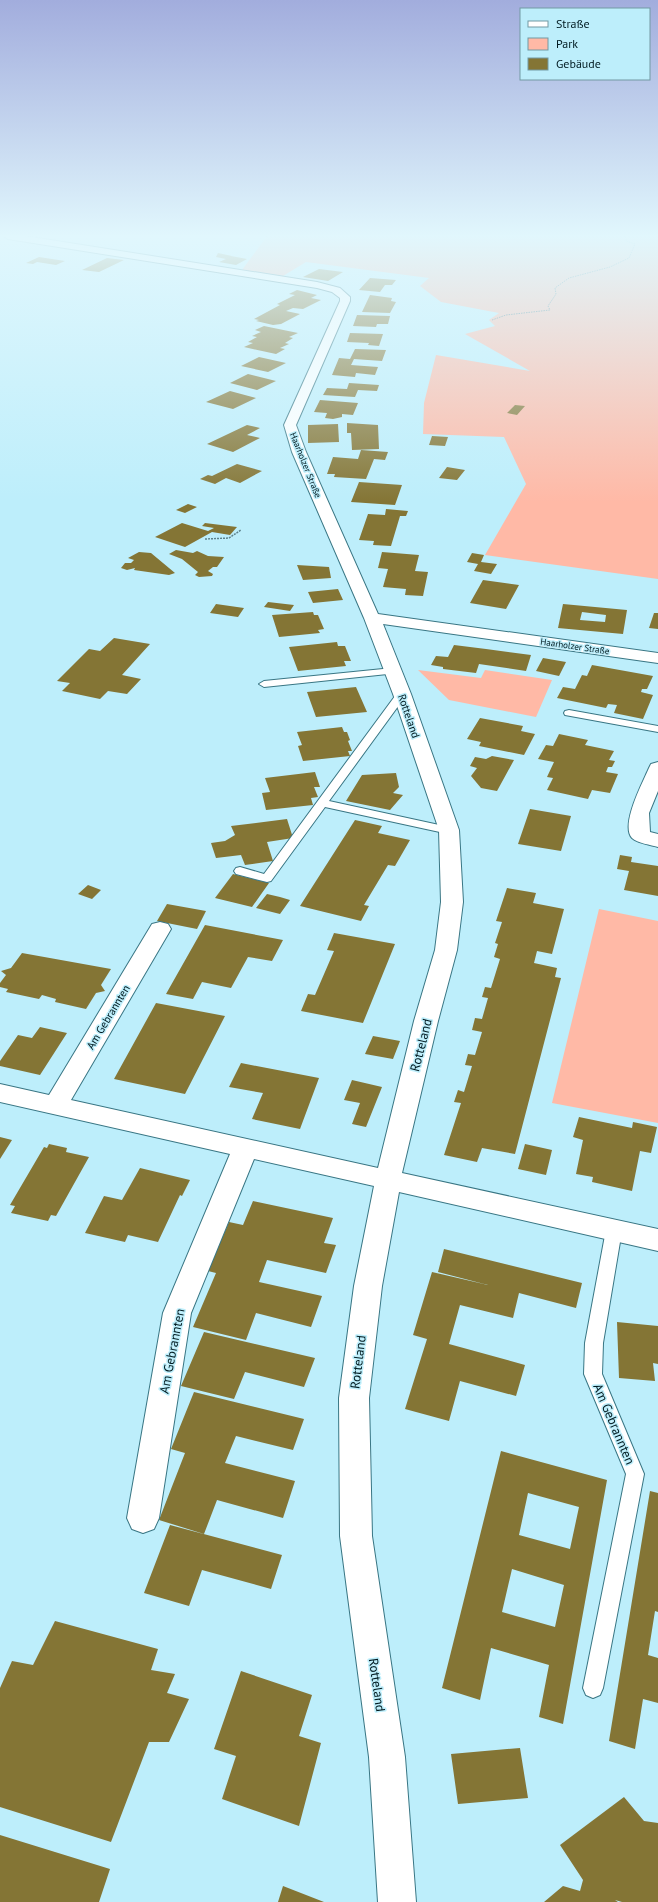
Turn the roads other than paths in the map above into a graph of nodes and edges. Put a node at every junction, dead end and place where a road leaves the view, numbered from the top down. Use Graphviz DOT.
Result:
graph roads {
  1 [pos="334,325"];
  2 [pos="372,618"];
  3 [pos="658,658"];
  4 [pos="397,683"];
  5 [pos="264,684"];
  6 [pos="569,713"];
  7 [pos="658,729"];
  8 [pos="658,768"];
  9 [pos="328,804"];
  10 [pos="448,830"];
  11 [pos="658,841"];
  12 [pos="240,872"];
  13 [pos="160,929"];
  14 [pos="0,1093"];
  15 [pos="55,1106"];
  16 [pos="246,1147"];
  17 [pos="388,1179"];
  18 [pos="614,1230"];
  19 [pos="658,1240"];
  20 [pos="143,1518"];
  21 [pos="593,1688"];
  22 [pos="397,1902"];
  1 -- 2 [label="street, Haarholzer Straße"];
  2 -- 3 [label="street, Haarholzer Straße"];
  2 -- 4 [label="street, Rotteland"];
  4 -- 5 [label="lane"];
  4 -- 10 [label="street, Rotteland"];
  4 -- 12 [label="lane"];
  6 -- 7 [label="lane"];
  8 -- 11 [label="street"];
  9 -- 10 [label="lane"];
  10 -- 17 [label="street, Rotteland"];
  13 -- 15 [label="street, Am Gebrannten"];
  14 -- 15 [label="street"];
  15 -- 16 [label="street"];
  16 -- 17 [label="street"];
  16 -- 20 [label="street, Am Gebrannten"];
  17 -- 18 [label="street"];
  17 -- 22 [label="street, Rotteland"];
  18 -- 19 [label="street"];
  18 -- 21 [label="lane, Am Gebrannten"];
}
